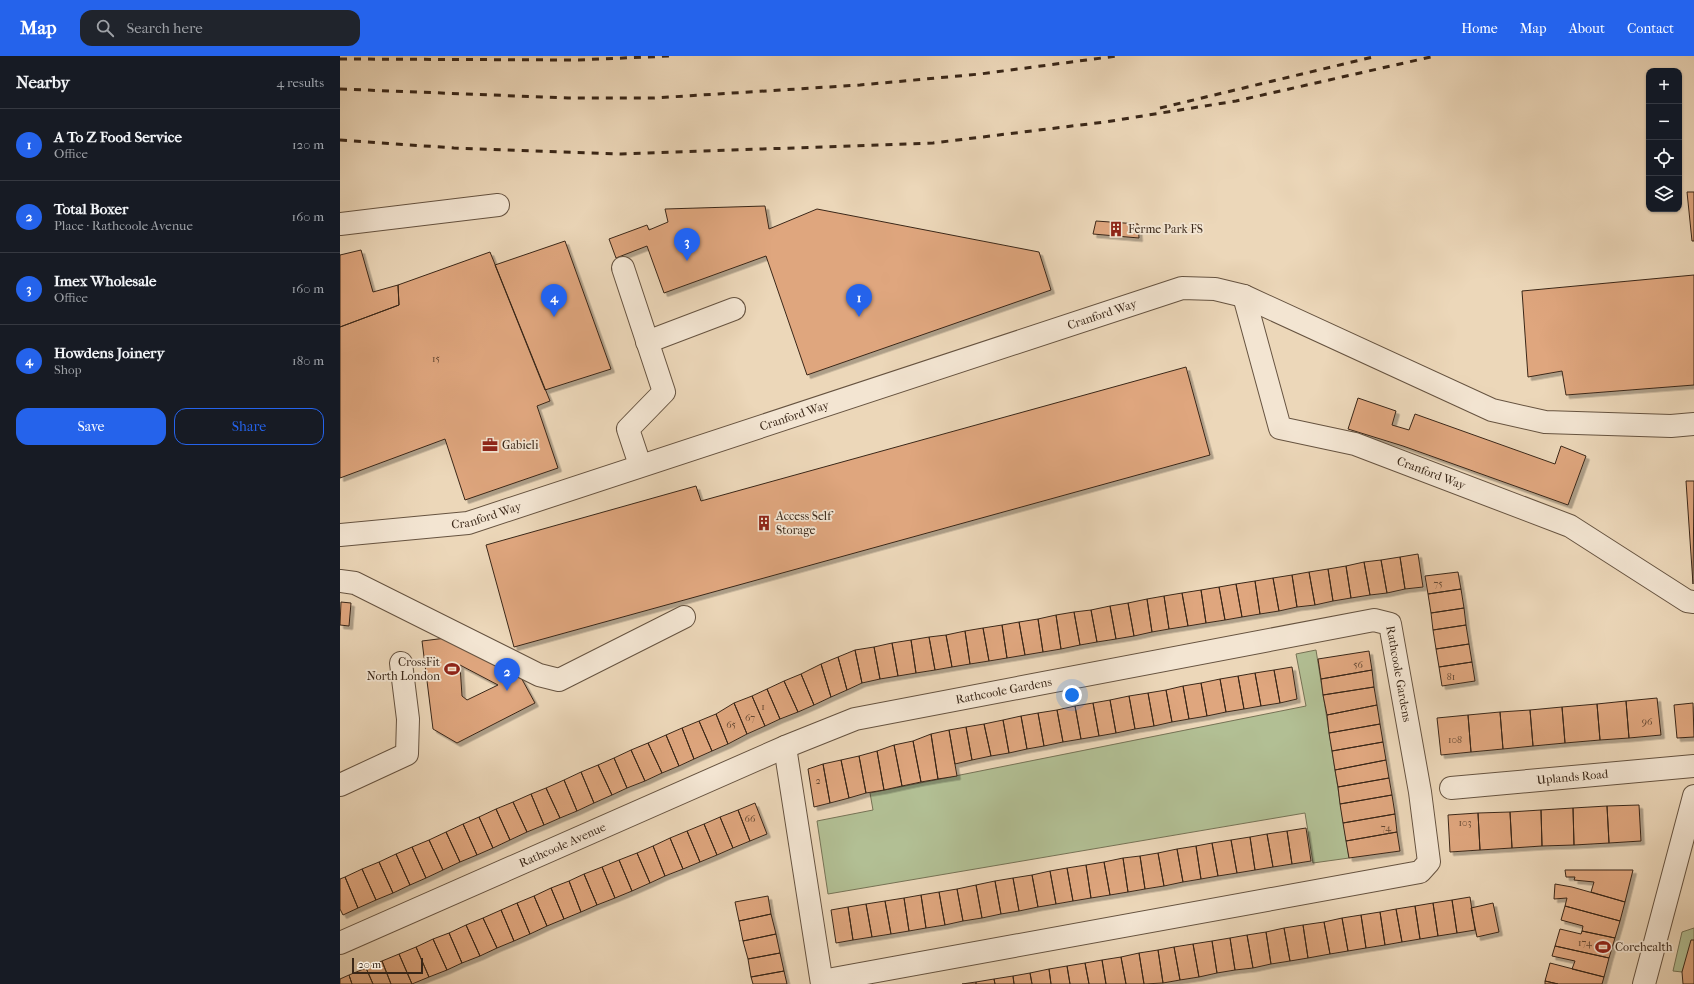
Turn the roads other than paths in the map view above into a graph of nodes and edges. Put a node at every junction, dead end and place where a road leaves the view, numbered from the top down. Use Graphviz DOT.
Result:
graph roads {
  1 [pos="498,205"];
  2 [pos="340,224"];
  3 [pos="623,268"];
  4 [pos="1244,296"];
  5 [pos="734,309"];
  6 [pos="647,342"];
  7 [pos="1694,424"];
  8 [pos="640,466"];
  9 [pos="340,534"];
  10 [pos="340,581"];
  11 [pos="1694,602"];
  12 [pos="684,617"];
  13 [pos="401,663"];
  14 [pos="785,747"];
  15 [pos="1694,766"];
  16 [pos="340,785"];
  17 [pos="1452,788"];
  18 [pos="1694,796"];
  19 [pos="340,943"];
  20 [pos="822,982"];
  21 [pos="1644,984"];
  1 -- 2 [label="street"];
  3 -- 6 [label="street"];
  4 -- 7 [label="street, Cranford Way"];
  4 -- 8 [label="street, Cranford Way"];
  4 -- 11 [label="street, Cranford Way"];
  5 -- 6 [label="street"];
  6 -- 8 [label="street"];
  8 -- 9 [label="street, Cranford Way"];
  10 -- 12 [label="street"];
  13 -- 16 [label="street"];
  14 -- 19 [label="street, Rathcoole Avenue"];
  14 -- 20 [label="street, Rathcoole Gardens"];
  14 -- 20 [label="street, Rathcoole Gardens"];
  15 -- 17 [label="street, Uplands Road"];
  18 -- 21 [label="street"];
}
